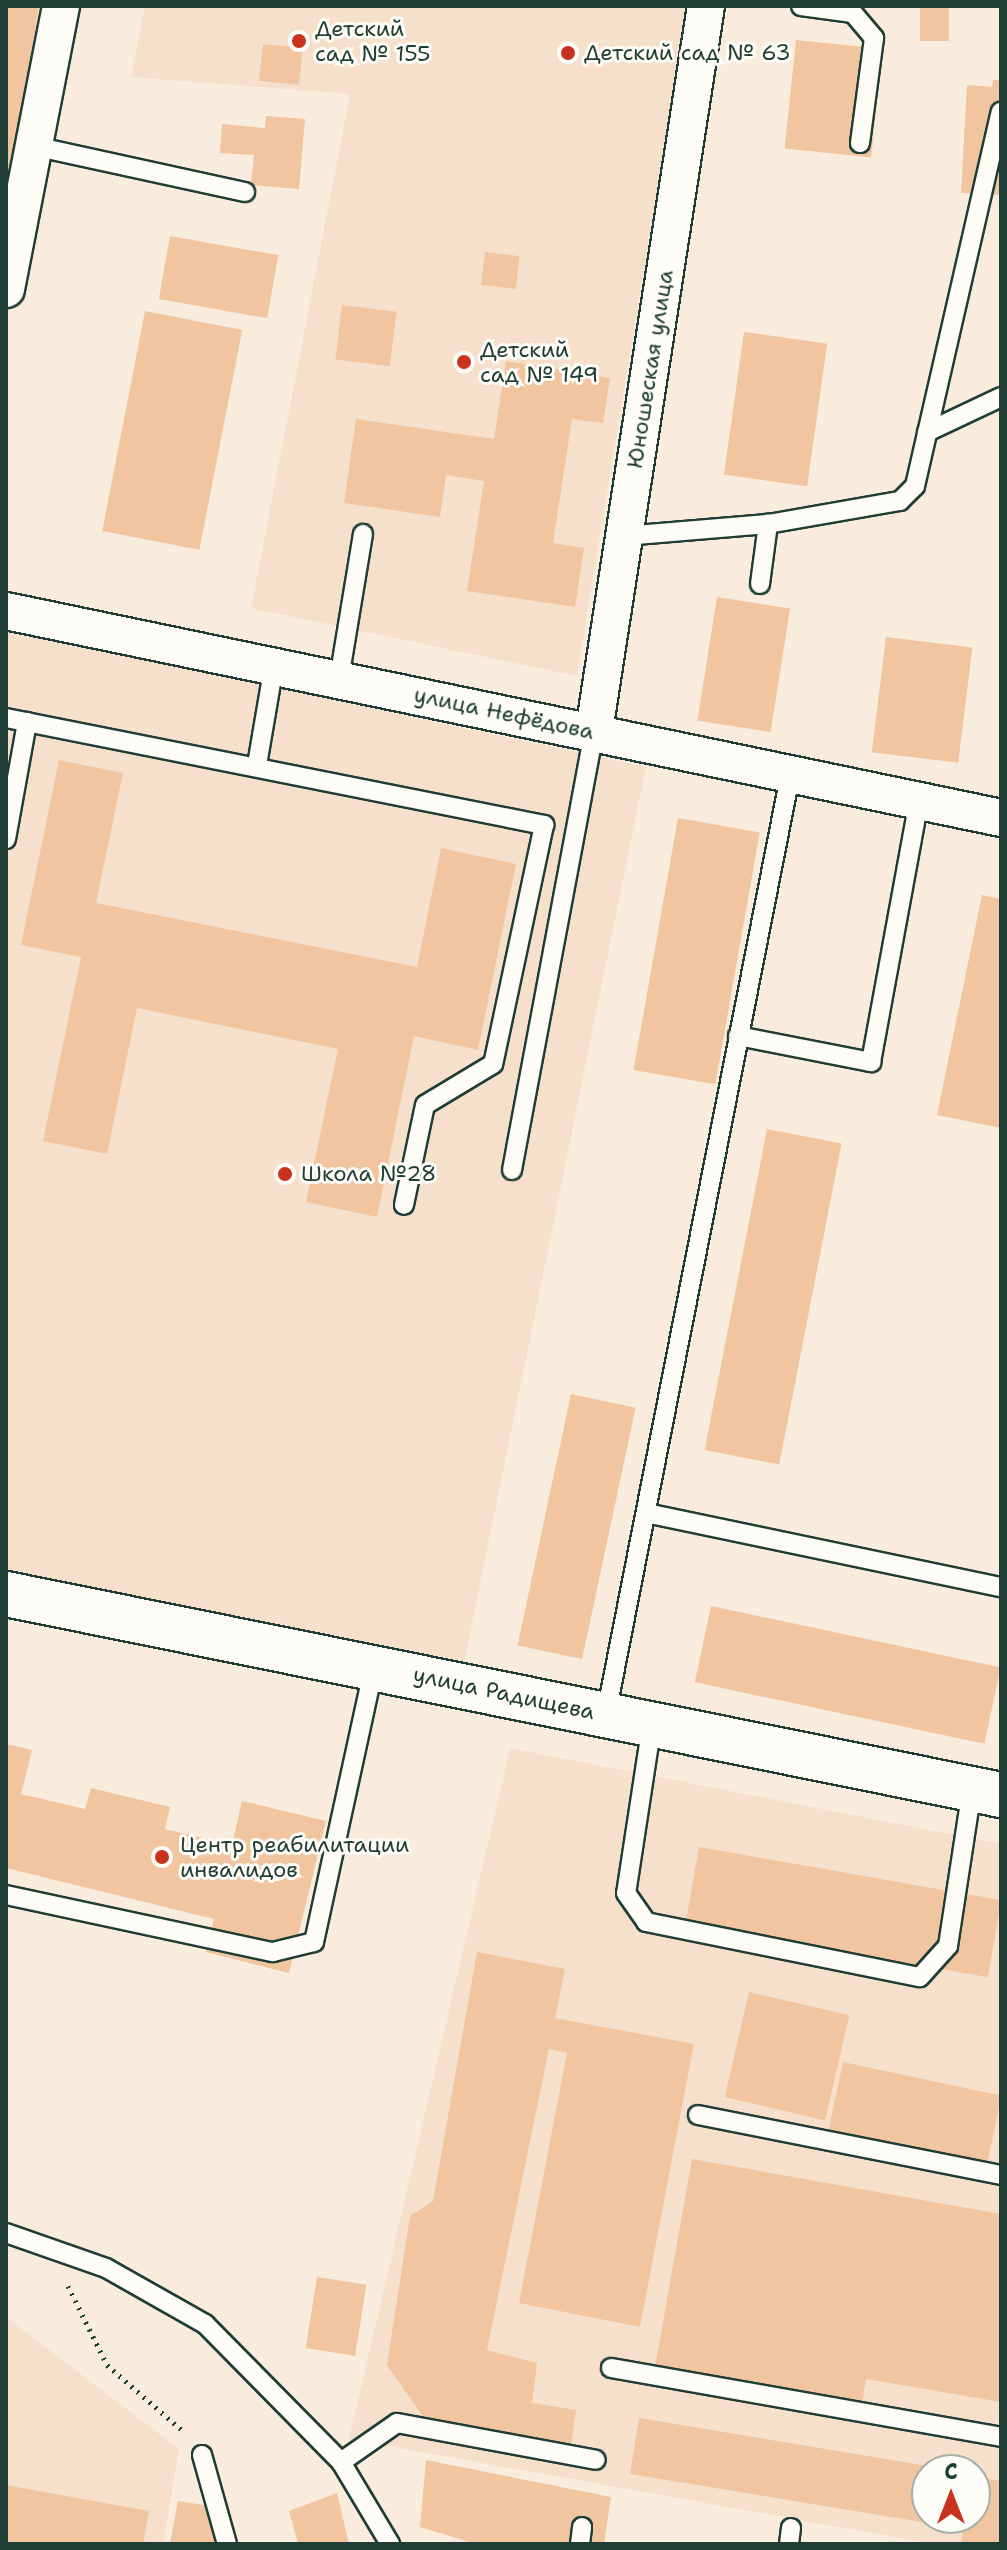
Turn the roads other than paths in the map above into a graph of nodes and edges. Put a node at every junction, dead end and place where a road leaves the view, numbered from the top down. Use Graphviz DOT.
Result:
graph roads {
  1 [pos="61,6"];
  2 [pos="706,6"];
  3 [pos="801,6"];
  4 [pos="1001,112"];
  5 [pos="860,143"];
  6 [pos="34,146"];
  7 [pos="245,192"];
  8 [pos="13,216"];
  9 [pos="6,289"];
  10 [pos="1001,397"];
  11 [pos="927,432"];
  12 [pos="768,524"];
  13 [pos="363,534"];
  14 [pos="624,536"];
  15 [pos="760,584"];
  16 [pos="6,611"];
  17 [pos="274,666"];
  18 [pos="339,679"];
  19 [pos="6,718"];
  20 [pos="27,722"];
  21 [pos="594,731"];
  22 [pos="257,765"];
  23 [pos="790,776"];
  24 [pos="919,800"];
  25 [pos="1001,818"];
  26 [pos="6,839"];
  27 [pos="738,1036"];
  28 [pos="512,1170"];
  29 [pos="404,1205"];
  30 [pos="646,1513"];
  31 [pos="1001,1587"];
  32 [pos="6,1594"];
  33 [pos="374,1667"];
  34 [pos="606,1714"];
  35 [pos="652,1724"];
  36 [pos="987,1792"];
  37 [pos="6,1895"];
  38 [pos="698,2115"];
  39 [pos="1001,2175"];
  40 [pos="6,2233"];
  41 [pos="611,2368"];
  42 [pos="1001,2437"];
  43 [pos="202,2455"];
  44 [pos="596,2460"];
  45 [pos="341,2462"];
  46 [pos="227,2544"];
  47 [pos="390,2544"];
  1 -- 6 [label="street"];
  2 -- 14 [label="street, Юношеская улица"];
  3 -- 5 [label="lane"];
  4 -- 11 [label="lane"];
  6 -- 7 [label="lane"];
  6 -- 8 [label="street"];
  8 -- 9 [label="street"];
  10 -- 11 [label="lane"];
  11 -- 12 [label="lane"];
  12 -- 14 [label="lane"];
  12 -- 15 [label="lane"];
  13 -- 18 [label="lane"];
  14 -- 21 [label="street, Юношеская улица"];
  16 -- 17 [label="street, улица Нефёдова"];
  17 -- 18 [label="street, улица Нефёдова"];
  17 -- 22 [label="lane"];
  18 -- 21 [label="street, улица Нефёдова"];
  19 -- 20 [label="lane"];
  20 -- 22 [label="lane"];
  20 -- 26 [label="lane"];
  21 -- 23 [label="street, улица Нефёдова"];
  21 -- 28 [label="lane"];
  22 -- 29 [label="lane"];
  23 -- 24 [label="street, улица Нефёдова"];
  23 -- 27 [label="lane"];
  24 -- 25 [label="street, улица Нефёдова"];
  24 -- 27 [label="lane"];
  27 -- 30 [label="lane"];
  30 -- 31 [label="lane"];
  30 -- 34 [label="lane"];
  32 -- 33 [label="street, улица Радищева"];
  33 -- 34 [label="street, улица Радищева"];
  33 -- 37 [label="lane"];
  34 -- 35 [label="street, улица Радищева"];
  35 -- 36 [label="street, улица Радищева"];
  35 -- 36 [label="lane"];
  38 -- 39 [label="lane"];
  40 -- 45 [label="lane"];
  41 -- 42 [label="lane"];
  43 -- 46 [label="lane"];
  44 -- 45 [label="lane"];
  45 -- 47 [label="lane"];
}
